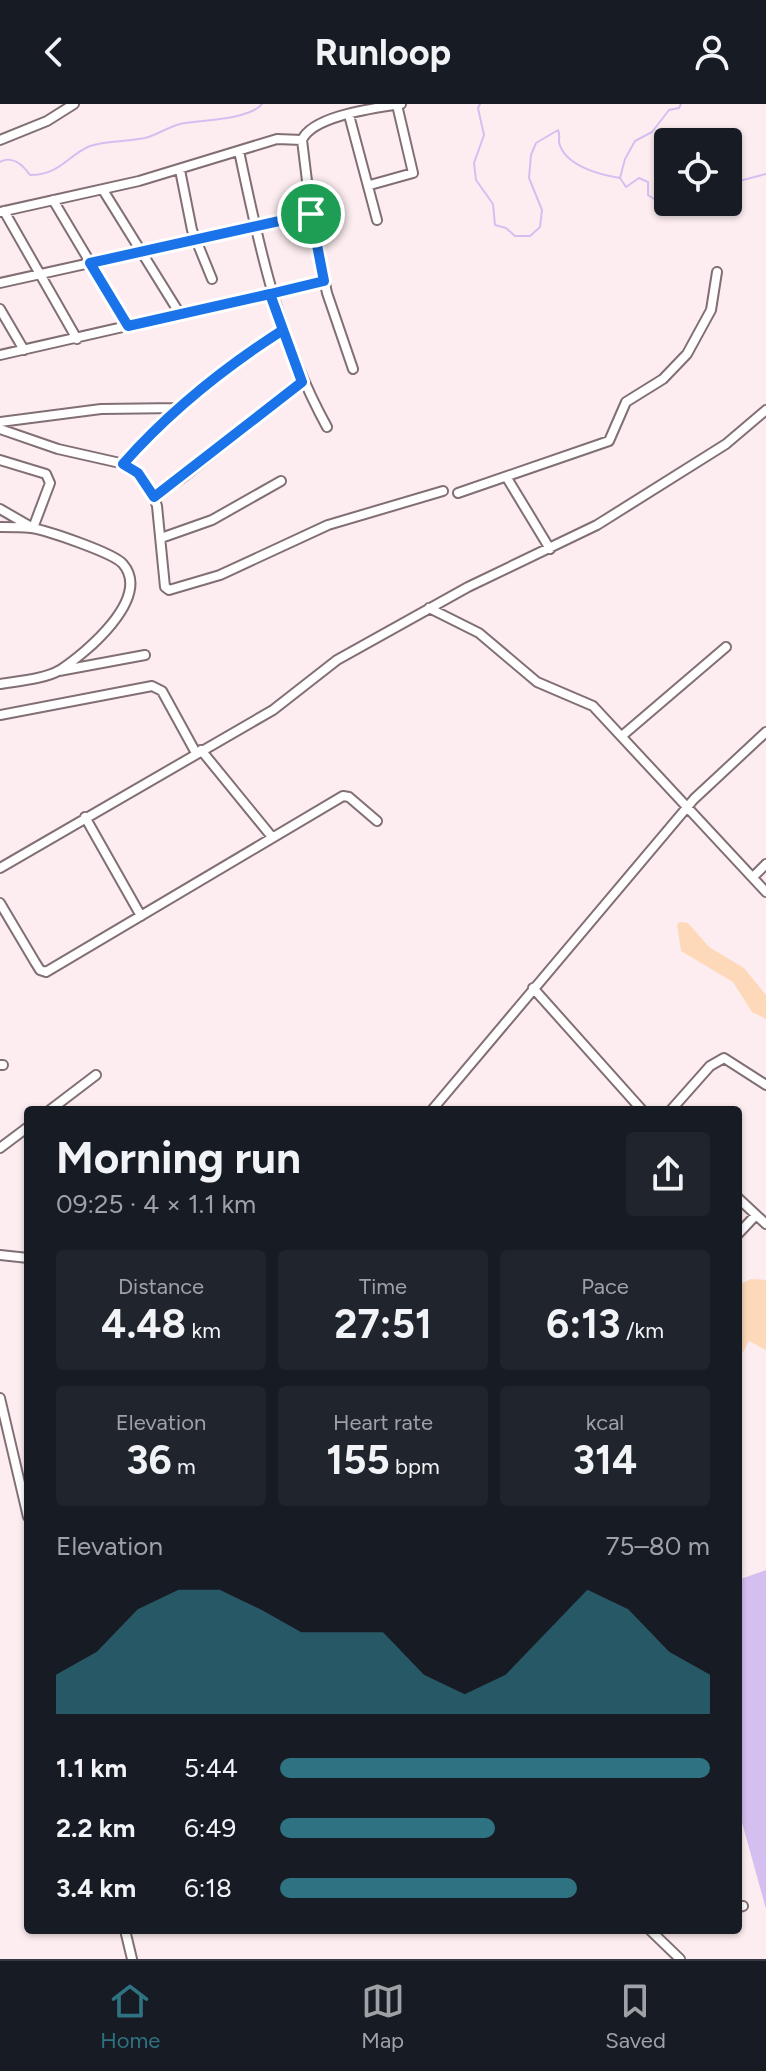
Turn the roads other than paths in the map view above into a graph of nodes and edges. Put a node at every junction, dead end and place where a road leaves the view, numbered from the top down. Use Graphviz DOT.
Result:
graph roads {
  1 [pos="74,104"];
  2 [pos="399,104"];
  3 [pos="349,115"];
  4 [pos="0,140"];
  5 [pos="302,140"];
  6 [pos="239,151"];
  7 [pos="180,170"];
  8 [pos="370,185"];
  9 [pos="103,190"];
  10 [pos="53,200"];
  11 [pos="2,211"];
  12 [pos="311,214"];
  13 [pos="377,220"];
  14 [pos="255,226"];
  15 [pos="195,240"];
  16 [pos="142,252"];
  17 [pos="90,263"];
  18 [pos="717,272"];
  19 [pos="38,275"];
  20 [pos="212,279"];
  21 [pos="324,281"];
  22 [pos="0,283"];
  23 [pos="270,294"];
  24 [pos="0,309"];
  25 [pos="180,314"];
  26 [pos="128,326"];
  27 [pos="283,330"];
  28 [pos="77,339"];
  29 [pos="24,350"];
  30 [pos="0,355"];
  31 [pos="353,369"];
  32 [pos="302,382"];
  33 [pos="179,408"];
  34 [pos="766,410"];
  35 [pos="0,422"];
  36 [pos="327,427"];
  37 [pos="0,429"];
  38 [pos="0,460"];
  39 [pos="123,464"];
  40 [pos="507,478"];
  41 [pos="281,481"];
  42 [pos="443,491"];
  43 [pos="458,493"];
  44 [pos="154,497"];
  45 [pos="0,509"];
  46 [pos="0,527"];
  47 [pos="33,528"];
  48 [pos="161,538"];
  49 [pos="550,549"];
  50 [pos="429,608"];
  51 [pos="726,647"];
  52 [pos="145,655"];
  53 [pos="58,671"];
  54 [pos="0,684"];
  55 [pos="0,715"];
  56 [pos="766,732"];
  57 [pos="623,735"];
  58 [pos="198,751"];
  59 [pos="687,808"];
  60 [pos="85,817"];
  61 [pos="377,821"];
  62 [pos="272,837"];
  63 [pos="766,864"];
  64 [pos="0,868"];
  65 [pos="753,877"];
  66 [pos="766,892"];
  67 [pos="0,903"];
  68 [pos="141,916"];
  69 [pos="533,988"];
  70 [pos="96,1075"];
  71 [pos="766,1085"];
  72 [pos="55,1106"];
  73 [pos="435,1106"];
  74 [pos="638,1106"];
  75 [pos="675,1106"];
  76 [pos="24,1130"];
  77 [pos="0,1148"];
  78 [pos="742,1202"];
  79 [pos="756,1215"];
  80 [pos="766,1224"];
  81 [pos="742,1230"];
  82 [pos="0,1255"];
  83 [pos="24,1258"];
  84 [pos="0,1398"];
  85 [pos="24,1500"];
  86 [pos="126,1934"];
  87 [pos="654,1934"];
  88 [pos="132,1959"];
  89 [pos="680,1959"];
  1 -- 4 [label="street"];
  2 -- 3 [label="street"];
  2 -- 8 [label="street"];
  3 -- 5 [label="street"];
  3 -- 8 [label="street"];
  5 -- 6 [label="street"];
  5 -- 12 [label="street"];
  6 -- 7 [label="street"];
  6 -- 14 [label="street"];
  7 -- 9 [label="street"];
  7 -- 15 [label="street"];
  8 -- 13 [label="street"];
  9 -- 10 [label="street"];
  9 -- 16 [label="street"];
  10 -- 11 [label="street"];
  10 -- 17 [label="street"];
  11 -- 19 [label="street"];
  12 -- 14 [label="street"];
  12 -- 21 [label="street"];
  14 -- 15 [label="street"];
  14 -- 23 [label="street"];
  15 -- 16 [label="street"];
  15 -- 20 [label="street"];
  16 -- 17 [label="street"];
  16 -- 25 [label="street"];
  17 -- 19 [label="street"];
  17 -- 26 [label="street"];
  18 -- 40 [label="street"];
  19 -- 22 [label="street"];
  19 -- 28 [label="street"];
  21 -- 23 [label="street"];
  21 -- 31 [label="street"];
  23 -- 25 [label="street"];
  23 -- 27 [label="street"];
  24 -- 29 [label="street"];
  25 -- 26 [label="street"];
  26 -- 28 [label="street"];
  27 -- 32 [label="street"];
  27 -- 33 [label="street"];
  28 -- 29 [label="street"];
  29 -- 30 [label="street"];
  32 -- 36 [label="street"];
  32 -- 44 [label="street"];
  33 -- 35 [label="street"];
  33 -- 39 [label="street"];
  34 -- 49 [label="street"];
  37 -- 39 [label="street"];
  38 -- 47 [label="street"];
  39 -- 44 [label="street"];
  40 -- 43 [label="street"];
  40 -- 49 [label="street"];
  41 -- 48 [label="street"];
  42 -- 48 [label="street"];
  44 -- 48 [label="street"];
  45 -- 47 [label="street"];
  46 -- 47 [label="street"];
  47 -- 53 [label="street"];
  49 -- 50 [label="street"];
  50 -- 57 [label="street"];
  50 -- 58 [label="street"];
  51 -- 57 [label="street"];
  52 -- 53 [label="street"];
  53 -- 54 [label="street"];
  55 -- 58 [label="street"];
  56 -- 59 [label="street"];
  57 -- 59 [label="street"];
  58 -- 60 [label="street"];
  58 -- 62 [label="street"];
  59 -- 65 [label="street"];
  59 -- 69 [label="street"];
  60 -- 64 [label="street"];
  60 -- 68 [label="street"];
  61 -- 62 [label="street"];
  62 -- 68 [label="street"];
  63 -- 65 [label="street"];
  65 -- 66 [label="street"];
  67 -- 68 [label="street"];
  69 -- 73 [label="street"];
  69 -- 74 [label="street"];
  70 -- 72 [label="street"];
  71 -- 75 [label="street"];
  76 -- 77 [label="street"];
  78 -- 79 [label="street"];
  79 -- 80 [label="street"];
  79 -- 81 [label="street"];
  82 -- 83 [label="street"];
  84 -- 85 [label="street"];
  86 -- 88 [label="street"];
  87 -- 89 [label="street"];
}
